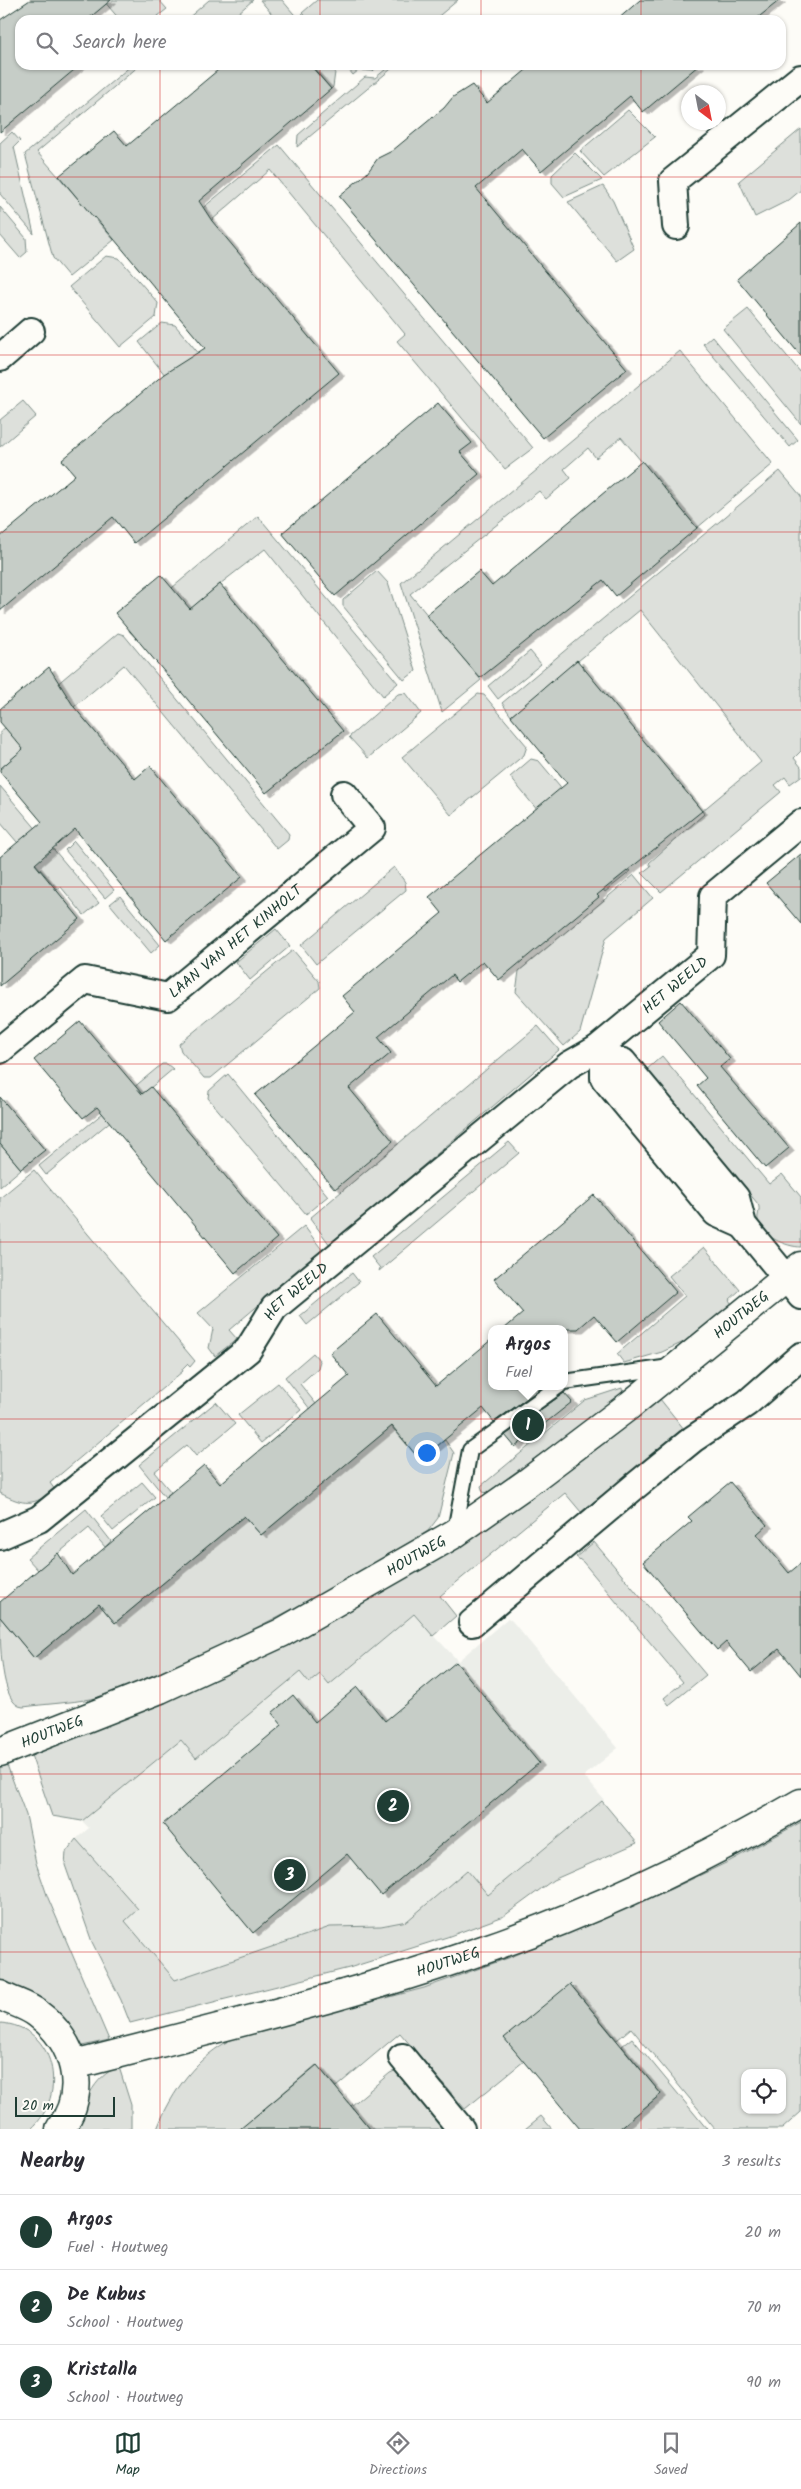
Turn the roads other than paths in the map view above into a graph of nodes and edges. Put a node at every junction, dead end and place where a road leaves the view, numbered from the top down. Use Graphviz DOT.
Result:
graph roads {
  1 [pos="801,78"];
  2 [pos="676,226"];
  3 [pos="31,331"];
  4 [pos="0,358"];
  5 [pos="344,794"];
  6 [pos="801,822"];
  7 [pos="0,1050"];
  8 [pos="601,1053"];
  9 [pos="796,1280"];
  10 [pos="801,1356"];
  11 [pos="676,1367"];
  12 [pos="568,1381"];
  13 [pos="553,1390"];
  14 [pos="454,1534"];
  15 [pos="0,1536"];
  16 [pos="472,1623"];
  17 [pos="0,1752"];
  18 [pos="801,1803"];
  19 [pos="0,1995"];
  20 [pos="402,2057"];
  21 [pos="74,2065"];
  22 [pos="60,2129"];
  23 [pos="461,2129"];
  1 -- 2 [label="street"];
  3 -- 4 [label="street"];
  5 -- 7 [label="street, LAAN VAN HET KINHOLT"];
  6 -- 8 [label="street, HET WEELD"];
  8 -- 9 [label="street"];
  8 -- 15 [label="street, HET WEELD"];
  9 -- 11 [label="street, HOUTWEG"];
  10 -- 16 [label="street"];
  11 -- 12 [label="lane"];
  11 -- 14 [label="street, HOUTWEG"];
  13 -- 14 [label="lane"];
  14 -- 17 [label="street, HOUTWEG"];
  18 -- 21 [label="street, HOUTWEG"];
  19 -- 21 [label="street"];
  20 -- 23 [label="street"];
  21 -- 22 [label="street"];
}
